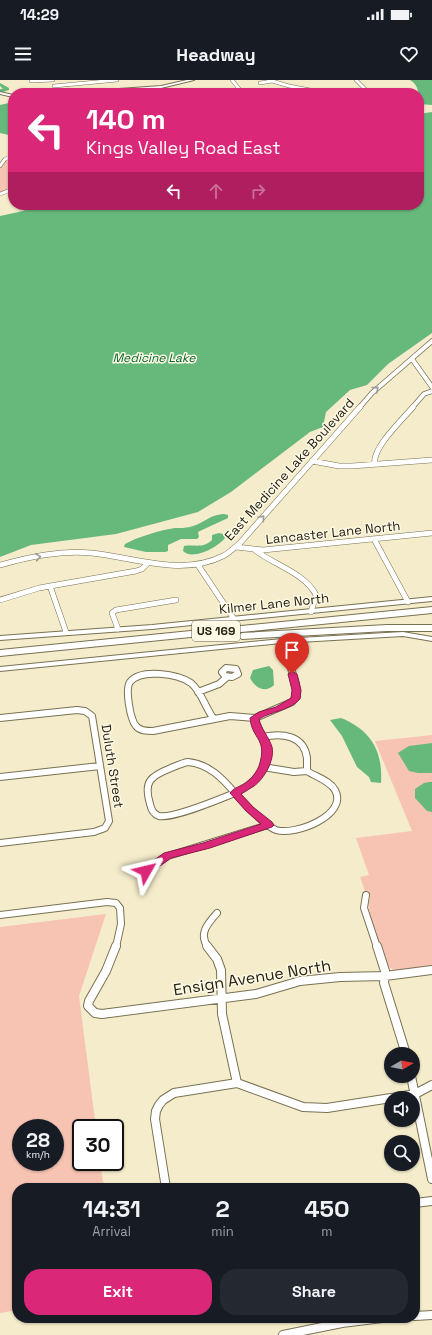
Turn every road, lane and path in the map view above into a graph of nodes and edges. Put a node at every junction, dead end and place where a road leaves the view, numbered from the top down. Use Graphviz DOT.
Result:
graph roads {
  1 [pos="53,80"];
  2 [pos="116,80"];
  3 [pos="192,80"];
  4 [pos="232,80"];
  5 [pos="270,80"];
  6 [pos="356,80"];
  7 [pos="31,81"];
  8 [pos="260,83"];
  9 [pos="54,86"];
  10 [pos="145,88"];
  11 [pos="238,88"];
  12 [pos="300,88"];
  13 [pos="364,88"];
  14 [pos="8,158"];
  15 [pos="0,166"];
  16 [pos="432,341"];
  17 [pos="412,359"];
  18 [pos="432,387"];
  19 [pos="432,391"];
  20 [pos="432,460"];
  21 [pos="312,461"];
  22 [pos="376,464"];
  23 [pos="432,534"];
  24 [pos="374,539"];
  25 [pos="236,547"];
  26 [pos="255,550"];
  27 [pos="148,563"];
  28 [pos="0,565"];
  29 [pos="198,565"];
  30 [pos="50,586"];
  31 [pos="432,599"];
  32 [pos="0,600"];
  33 [pos="176,600"];
  34 [pos="408,602"];
  35 [pos="432,610"];
  36 [pos="311,612"];
  37 [pos="432,615"];
  38 [pos="234,619"];
  39 [pos="432,628"];
  40 [pos="118,630"];
  41 [pos="66,632"];
  42 [pos="202,637"];
  43 [pos="0,638"];
  44 [pos="432,639"];
  45 [pos="282,641"];
  46 [pos="0,653"];
  47 [pos="0,657"];
  48 [pos="0,669"];
  49 [pos="227,677"];
  50 [pos="198,692"];
  51 [pos="0,718"];
  52 [pos="255,718"];
  53 [pos="214,719"];
  54 [pos="263,737"];
  55 [pos="100,766"];
  56 [pos="263,767"];
  57 [pos="307,771"];
  58 [pos="0,777"];
  59 [pos="234,793"];
  60 [pos="268,825"];
  61 [pos="0,843"];
  62 [pos="146,871"];
  63 [pos="366,895"];
  64 [pos="216,913"];
  65 [pos="0,915"];
  66 [pos="432,970"];
  67 [pos="385,976"];
  68 [pos="221,998"];
  69 [pos="404,1047"];
  70 [pos="237,1083"];
  71 [pos="432,1085"];
  72 [pos="420,1091"];
  73 [pos="384,1099"];
  74 [pos="420,1119"];
  75 [pos="432,1179"];
  76 [pos="165,1183"];
  77 [pos="432,1201"];
  78 [pos="420,1202"];
  79 [pos="432,1315"];
  80 [pos="420,1316"];
  81 [pos="342,1323"];
  82 [pos="283,1335"];
  1 -- 7 [label="street"];
  1 -- 9 [label="street"];
  2 -- 9 [label="street"];
  3 -- 10 [label="street"];
  4 -- 11 [label="street"];
  5 -- 8 [label="street"];
  5 -- 12 [label="street"];
  6 -- 13 [label="street"];
  14 -- 15 [label="street"];
  16 -- 17 [label="street, East Medicine Lake Boulevard"];
  17 -- 18 [label="street"];
  21 -- 17 [label="street, East Medicine Lake Boulevard, one-way"];
  19 -- 22 [label="street"];
  20 -- 22 [label="street"];
  21 -- 22 [label="street"];
  25 -- 21 [label="street, East Medicine Lake Boulevard, one-way"];
  23 -- 24 [label="street, Lancaster Lane North"];
  24 -- 26 [label="street, Lancaster Lane North"];
  24 -- 34 [label="street"];
  25 -- 26 [label="street, Lancaster Lane North"];
  25 -- 29 [label="street, East Medicine Lake Boulevard"];
  26 -- 36 [label="street"];
  28 -- 27 [label="street, East Medicine Lake Boulevard, one-way"];
  27 -- 29 [label="street, East Medicine Lake Boulevard"];
  27 -- 30 [label="street"];
  29 -- 38 [label="street"];
  30 -- 32 [label="street"];
  30 -- 41 [label="street"];
  31 -- 34 [label="street, Kilmer Lane North"];
  33 -- 40 [label="street"];
  34 -- 36 [label="street, Kilmer Lane North"];
  35 -- 46 [label="highway, US 169"];
  36 -- 38 [label="street, Kilmer Lane North"];
  37 -- 42 [label="highway, US 169"];
  38 -- 40 [label="street, Kilmer Lane North"];
  39 -- 42 [label="highway"];
  40 -- 41 [label="street, Kilmer Lane North"];
  41 -- 43 [label="street, Kilmer Lane North"];
  42 -- 47 [label="highway, US 169"];
  44 -- 45 [label="street"];
  45 -- 48 [label="street"];
  45 -- 52 [label="street"];
  49 -- 50 [label="street"];
  50 -- 53 [label="street"];
  50 -- 53 [label="street"];
  51 -- 55 [label="street, Duluth Street"];
  52 -- 53 [label="street"];
  52 -- 54 [label="street"];
  54 -- 56 [label="street"];
  54 -- 57 [label="street"];
  55 -- 58 [label="street"];
  55 -- 61 [label="street, Duluth Street"];
  56 -- 57 [label="street"];
  56 -- 59 [label="street"];
  57 -- 60 [label="street"];
  59 -- 59 [label="street"];
  59 -- 60 [label="street"];
  60 -- 62 [label="street"];
  63 -- 67 [label="street"];
  64 -- 68 [label="street"];
  65 -- 68 [label="street, Ensign Avenue North"];
  66 -- 67 [label="street, Ensign Avenue North"];
  67 -- 68 [label="street, Ensign Avenue North"];
  67 -- 69 [label="street"];
  68 -- 70 [label="street"];
  70 -- 73 [label="street"];
  70 -- 76 [label="street"];
  71 -- 72 [label="street"];
  74 -- 75 [label="street"];
  77 -- 78 [label="street"];
  79 -- 80 [label="street"];
  81 -- 82 [label="street"];
}
